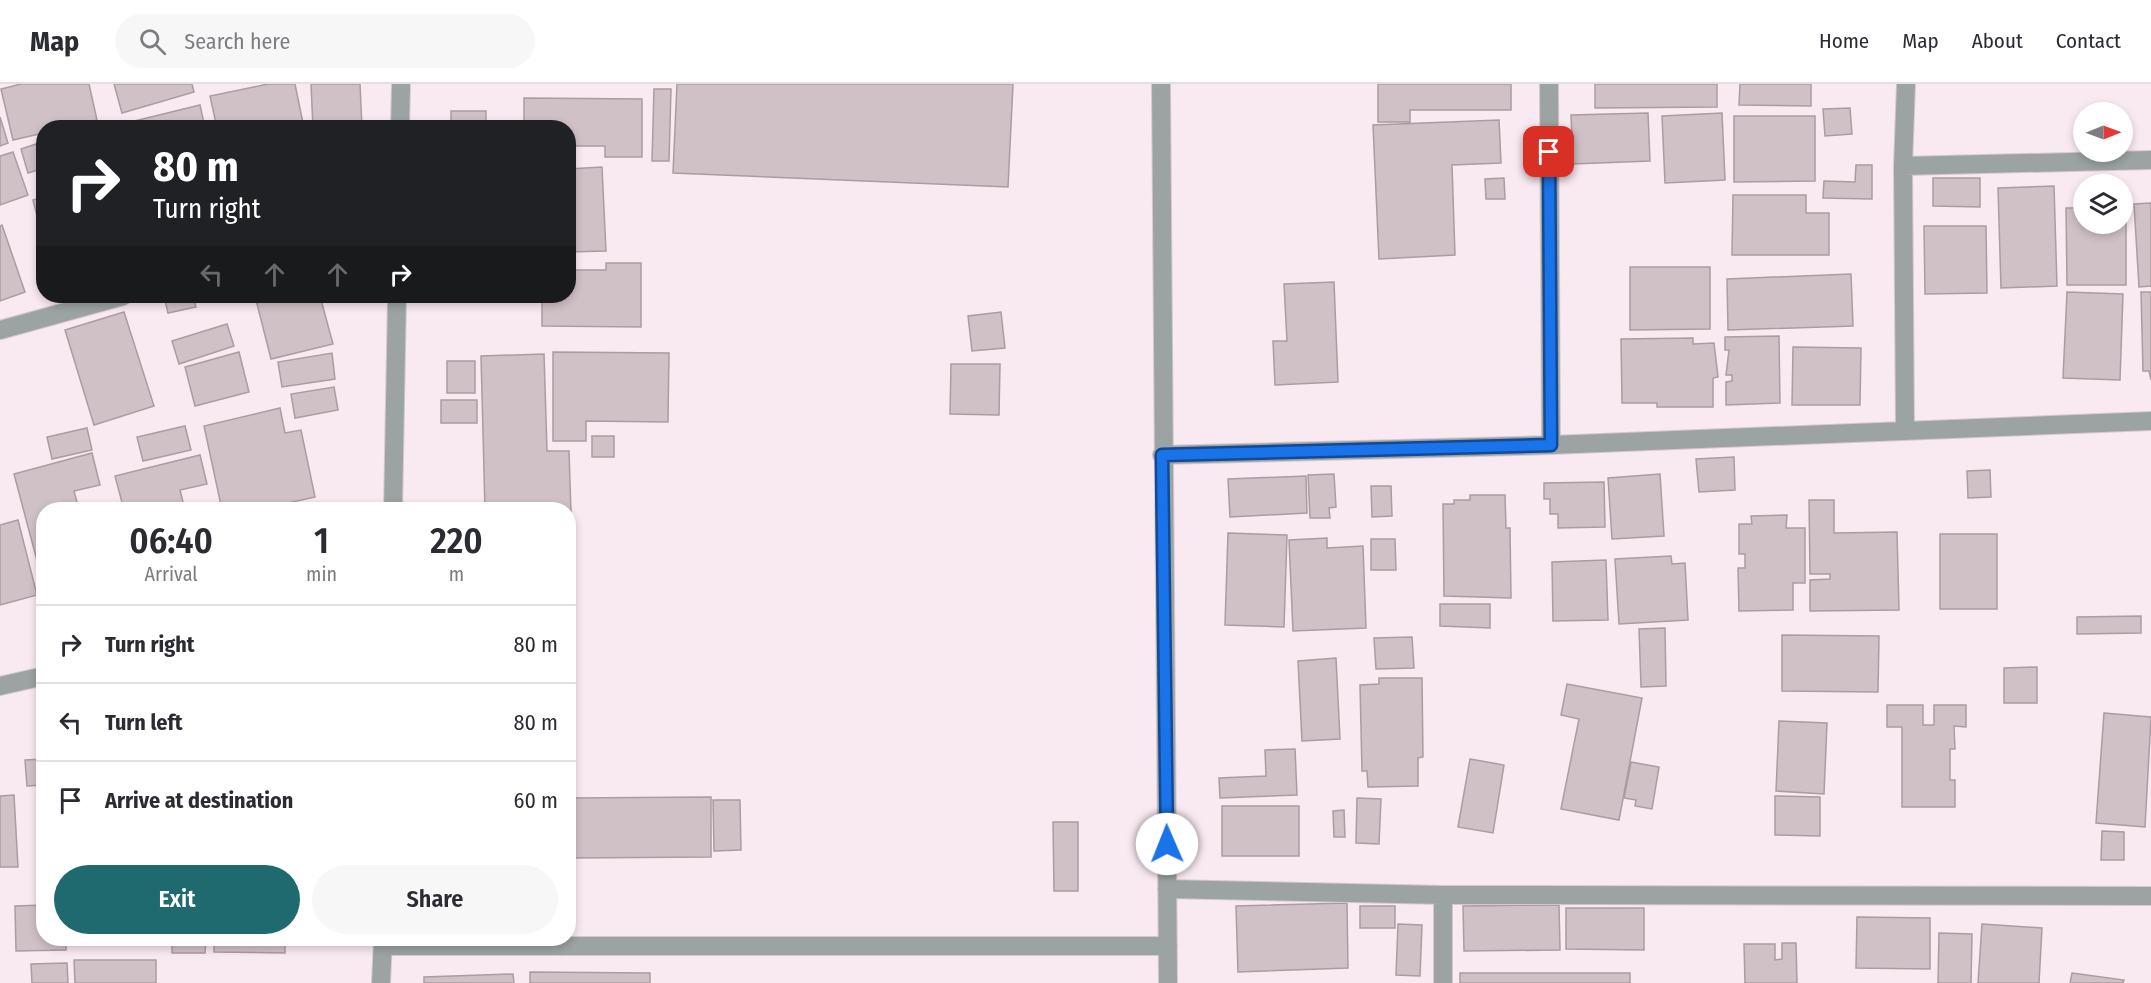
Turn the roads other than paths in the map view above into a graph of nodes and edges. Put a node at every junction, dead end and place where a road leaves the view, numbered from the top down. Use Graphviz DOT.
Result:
graph roads {
  1 [pos="401,84"];
  2 [pos="1161,84"];
  3 [pos="1549,84"];
  4 [pos="1906,84"];
  5 [pos="400,120"];
  6 [pos="2151,160"];
  7 [pos="1903,166"];
  8 [pos="98,303"];
  9 [pos="397,303"];
  10 [pos="0,330"];
  11 [pos="2151,421"];
  12 [pos="1905,429"];
  13 [pos="1551,445"];
  14 [pos="1162,455"];
  15 [pos="393,502"];
  16 [pos="36,678"];
  17 [pos="0,686"];
  18 [pos="1167,889"];
  19 [pos="1443,895"];
  20 [pos="2151,896"];
  21 [pos="576,943"];
  22 [pos="383,946"];
  23 [pos="1168,946"];
  24 [pos="381,983"];
  25 [pos="1168,983"];
  26 [pos="1443,983"];
  1 -- 5 [label="street"];
  2 -- 14 [label="street"];
  3 -- 13 [label="street"];
  4 -- 7 [label="street"];
  6 -- 7 [label="street"];
  7 -- 12 [label="street"];
  8 -- 10 [label="street"];
  9 -- 15 [label="street"];
  11 -- 12 [label="street"];
  12 -- 13 [label="street"];
  13 -- 14 [label="street"];
  14 -- 18 [label="street"];
  16 -- 17 [label="street"];
  18 -- 19 [label="street"];
  18 -- 23 [label="street"];
  19 -- 20 [label="street"];
  19 -- 26 [label="street"];
  21 -- 23 [label="street"];
  22 -- 24 [label="street"];
  23 -- 25 [label="street"];
}
